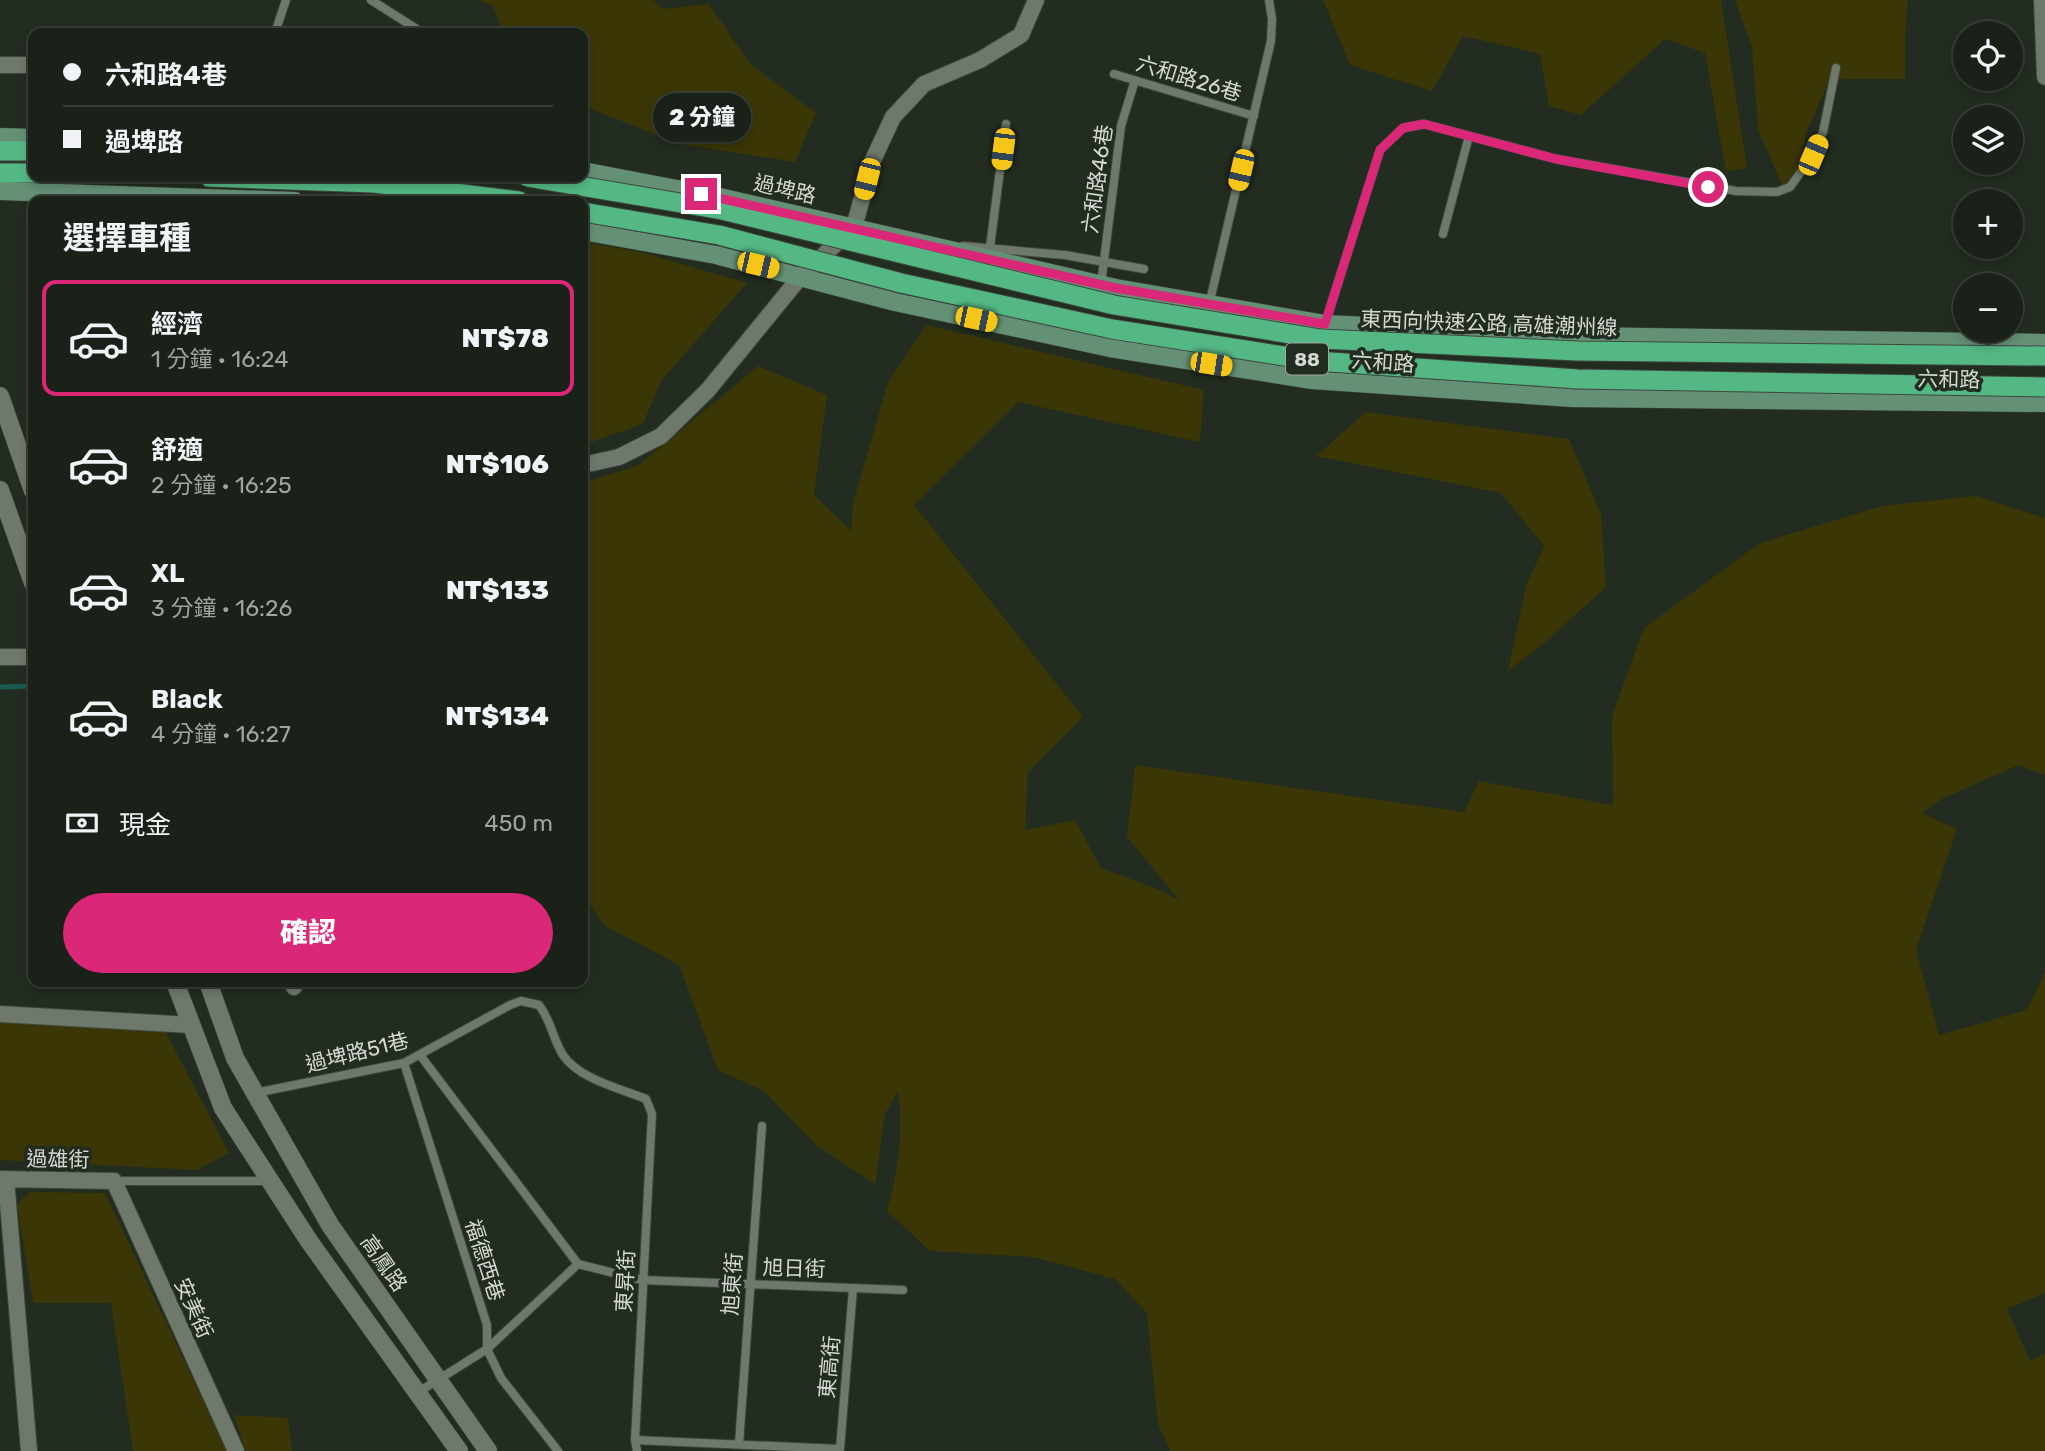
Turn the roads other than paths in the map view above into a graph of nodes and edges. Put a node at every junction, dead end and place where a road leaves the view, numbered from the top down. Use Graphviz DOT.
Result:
graph roads {
  1 [pos="286,0"];
  2 [pos="371,0"];
  3 [pos="1036,0"];
  4 [pos="1269,0"];
  5 [pos="2042,0"];
  6 [pos="277,28"];
  7 [pos="415,28"];
  8 [pos="0,65"];
  9 [pos="28,65"];
  10 [pos="1836,68"];
  11 [pos="1114,74"];
  12 [pos="2045,78"];
  13 [pos="1135,80"];
  14 [pos="1254,116"];
  15 [pos="1006,124"];
  16 [pos="1469,136"];
  17 [pos="0,137"];
  18 [pos="28,138"];
  19 [pos="0,151"];
  20 [pos="28,152"];
  21 [pos="588,172"];
  22 [pos="0,173"];
  23 [pos="28,173"];
  24 [pos="346,182"];
  25 [pos="557,182"];
  26 [pos="0,191"];
  27 [pos="148,196"];
  28 [pos="479,196"];
  29 [pos="588,213"];
  30 [pos="854,227"];
  31 [pos="588,232"];
  32 [pos="1443,234"];
  33 [pos="990,247"];
  34 [pos="940,249"];
  35 [pos="1104,261"];
  36 [pos="1144,269"];
  37 [pos="801,276"];
  38 [pos="1101,285"];
  39 [pos="1209,305"];
  40 [pos="1325,324"];
  41 [pos="2045,343"];
  42 [pos="2045,356"];
  43 [pos="2045,387"];
  44 [pos="0,396"];
  45 [pos="2045,403"];
  46 [pos="588,464"];
  47 [pos="28,477"];
  48 [pos="0,490"];
  49 [pos="28,569"];
  50 [pos="0,657"];
  51 [pos="28,657"];
  52 [pos="178,987"];
  53 [pos="210,987"];
  54 [pos="0,1014"];
  55 [pos="191,1025"];
  56 [pos="420,1055"];
  57 [pos="404,1063"];
  58 [pos="253,1093"];
  59 [pos="652,1114"];
  60 [pos="762,1126"];
  61 [pos="3,1179"];
  62 [pos="114,1181"];
  63 [pos="272,1181"];
  64 [pos="578,1264"];
  65 [pos="642,1280"];
  66 [pos="749,1284"];
  67 [pos="853,1288"];
  68 [pos="903,1290"];
  69 [pos="486,1349"];
  70 [pos="438,1380"];
  71 [pos="418,1393"];
  72 [pos="635,1440"];
  73 [pos="739,1444"];
  74 [pos="29,1451"];
  75 [pos="236,1451"];
  76 [pos="459,1451"];
  77 [pos="488,1451"];
  78 [pos="558,1451"];
  79 [pos="637,1451"];
  1 -- 6 [label="lane"];
  2 -- 7 [label="lane"];
  3 -- 30 [label="street"];
  4 -- 14 [label="lane, 六和路26巷"];
  5 -- 12 [label="street"];
  8 -- 9 [label="street"];
  10 -- 16 [label="lane"];
  11 -- 13 [label="lane, 六和路26巷"];
  13 -- 14 [label="lane, 六和路26巷"];
  13 -- 35 [label="lane, 六和路46巷"];
  14 -- 39 [label="lane, 六和路26巷"];
  15 -- 33 [label="lane"];
  16 -- 32 [label="lane"];
  16 -- 40 [label="lane"];
  17 -- 18 [label="main road"];
  19 -- 20 [label="highway"];
  21 -- 30 [label="main road, 過埤路"];
  22 -- 23 [label="highway"];
  24 -- 28 [label="highway"];
  25 -- 42 [label="highway, 東西向快速公路 高雄潮州線 / 88, bridge"];
  26 -- 27 [label="main road"];
  29 -- 43 [label="highway, 88, bridge"];
  30 -- 34 [label="main road, 六和路"];
  30 -- 37 [label="street"];
  31 -- 37 [label="main road"];
  33 -- 34 [label="lane"];
  33 -- 35 [label="lane"];
  34 -- 38 [label="main road, 六和路"];
  35 -- 36 [label="lane"];
  35 -- 38 [label="lane, 六和路46巷"];
  37 -- 45 [label="main road, 六和路"];
  37 -- 46 [label="street"];
  38 -- 39 [label="main road, 六和路"];
  39 -- 40 [label="main road, 六和路"];
  40 -- 41 [label="main road, 六和路"];
  44 -- 47 [label="street"];
  48 -- 49 [label="street"];
  50 -- 51 [label="street"];
  52 -- 55 [label="street"];
  53 -- 58 [label="street, 高鳳路"];
  54 -- 55 [label="street"];
  55 -- 63 [label="street"];
  56 -- 57 [label="lane, 過埤路51巷"];
  56 -- 59 [label="lane, 過埤路51巷"];
  56 -- 64 [label="lane"];
  57 -- 58 [label="lane, 過埤路51巷"];
  57 -- 69 [label="lane, 福德西巷"];
  58 -- 70 [label="street, 高鳳路"];
  59 -- 65 [label="lane, 東昇街"];
  60 -- 66 [label="lane, 旭東街"];
  61 -- 62 [label="street, 過雄街"];
  61 -- 74 [label="street"];
  62 -- 63 [label="lane"];
  62 -- 75 [label="street, 安美街"];
  63 -- 71 [label="street"];
  64 -- 65 [label="lane, 旭日街"];
  64 -- 69 [label="lane"];
  65 -- 66 [label="lane, 旭日街"];
  65 -- 72 [label="lane, 東昇街"];
  66 -- 67 [label="lane, 旭日街"];
  66 -- 73 [label="lane, 旭東街"];
  67 -- 68 [label="lane, 旭日街"];
  67 -- 73 [label="lane, 東高街"];
  69 -- 70 [label="lane"];
  69 -- 78 [label="lane, 福德西巷"];
  70 -- 71 [label="lane"];
  70 -- 77 [label="street, 高鳳路"];
  71 -- 76 [label="street"];
  72 -- 73 [label="lane"];
  72 -- 79 [label="lane, 東昇街"];
}
